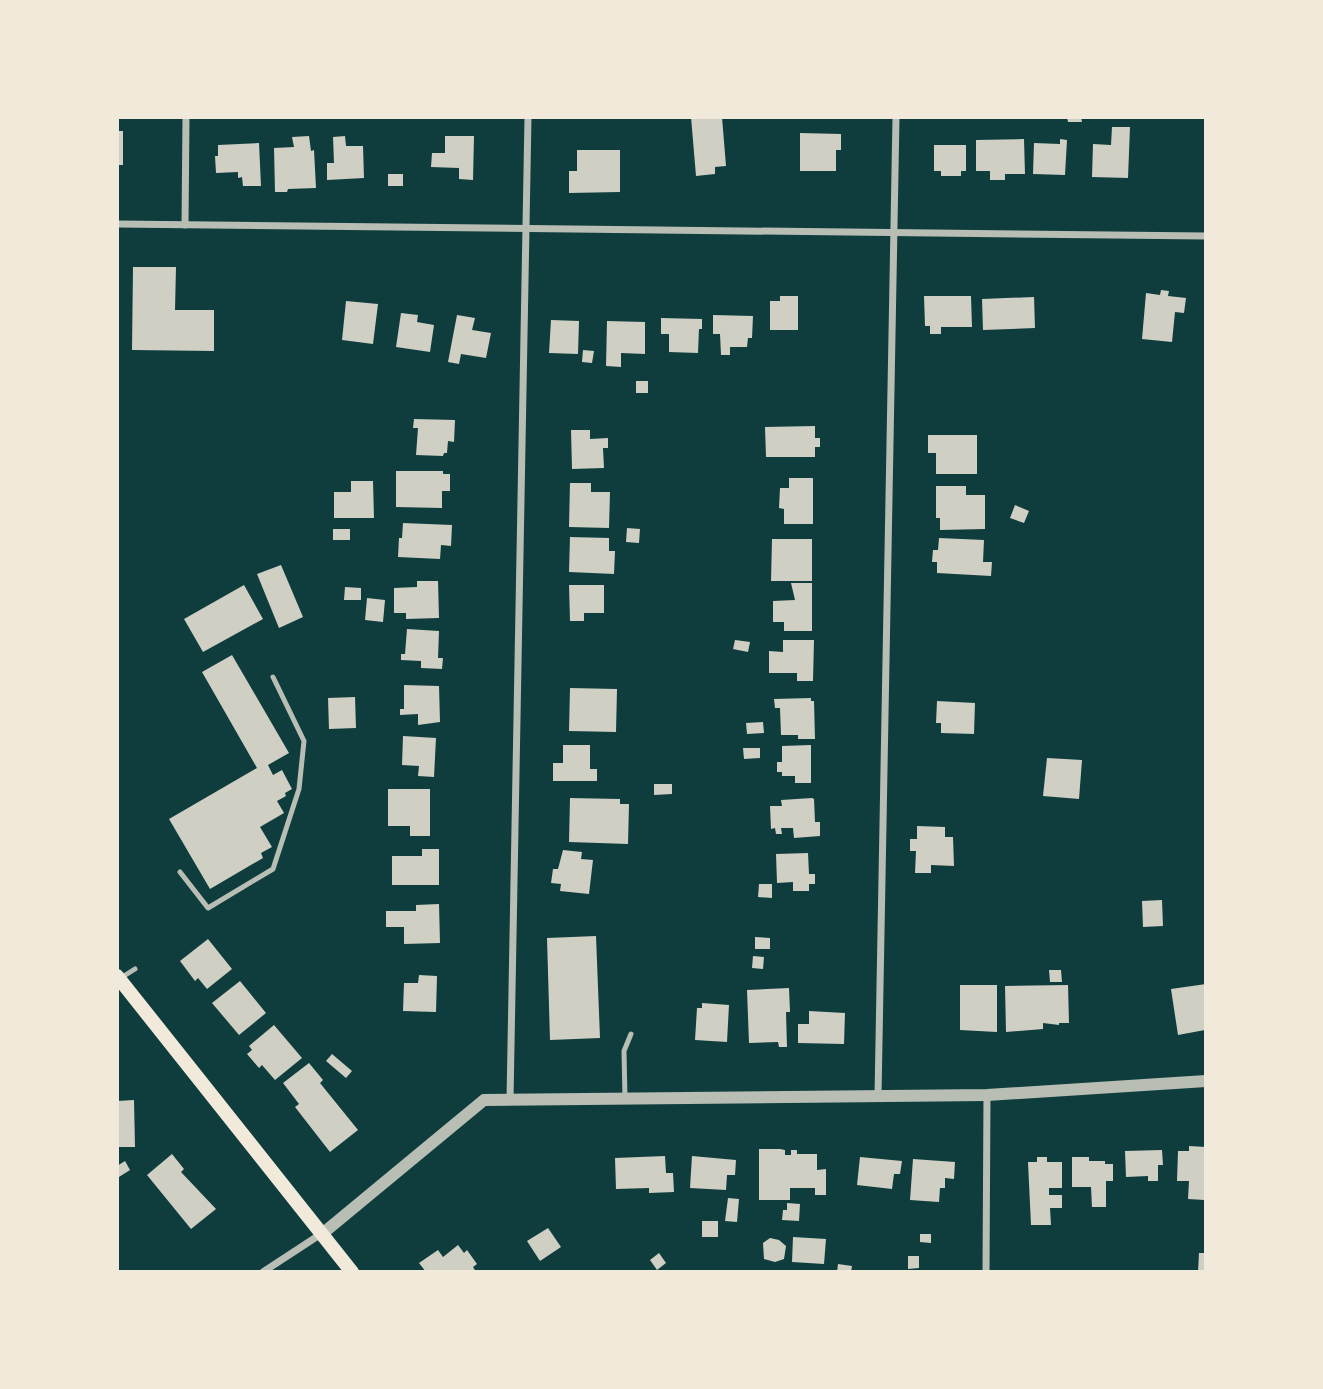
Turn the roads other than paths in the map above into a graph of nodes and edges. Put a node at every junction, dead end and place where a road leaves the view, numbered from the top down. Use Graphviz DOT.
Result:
graph roads {
  1 [pos="186,117"];
  2 [pos="528,117"];
  3 [pos="896,117"];
  4 [pos="117,224"];
  5 [pos="185,225"];
  6 [pos="526,229"];
  7 [pos="893,232"];
  8 [pos="1206,236"];
  9 [pos="273,677"];
  10 [pos="180,872"];
  11 [pos="135,969"];
  12 [pos="118,977"];
  13 [pos="631,1034"];
  14 [pos="1206,1081"];
  15 [pos="987,1095"];
  16 [pos="878,1097"];
  17 [pos="625,1099"];
  18 [pos="510,1100"];
  19 [pos="322,1234"];
  20 [pos="263,1272"];
  21 [pos="352,1272"];
  22 [pos="986,1272"];
  1 -- 5 [label="street"];
  2 -- 6 [label="street"];
  3 -- 7 [label="street"];
  4 -- 5 [label="street"];
  5 -- 6 [label="street"];
  6 -- 7 [label="street"];
  6 -- 18 [label="street"];
  7 -- 8 [label="street"];
  7 -- 16 [label="street"];
  9 -- 10 [label="lane"];
  11 -- 12 [label="lane"];
  12 -- 19 [label="main road"];
  13 -- 17 [label="lane"];
  14 -- 15 [label="street"];
  15 -- 16 [label="street"];
  15 -- 22 [label="street"];
  16 -- 17 [label="street"];
  17 -- 18 [label="street"];
  18 -- 19 [label="street"];
  19 -- 20 [label="street"];
  19 -- 21 [label="main road"];
}
